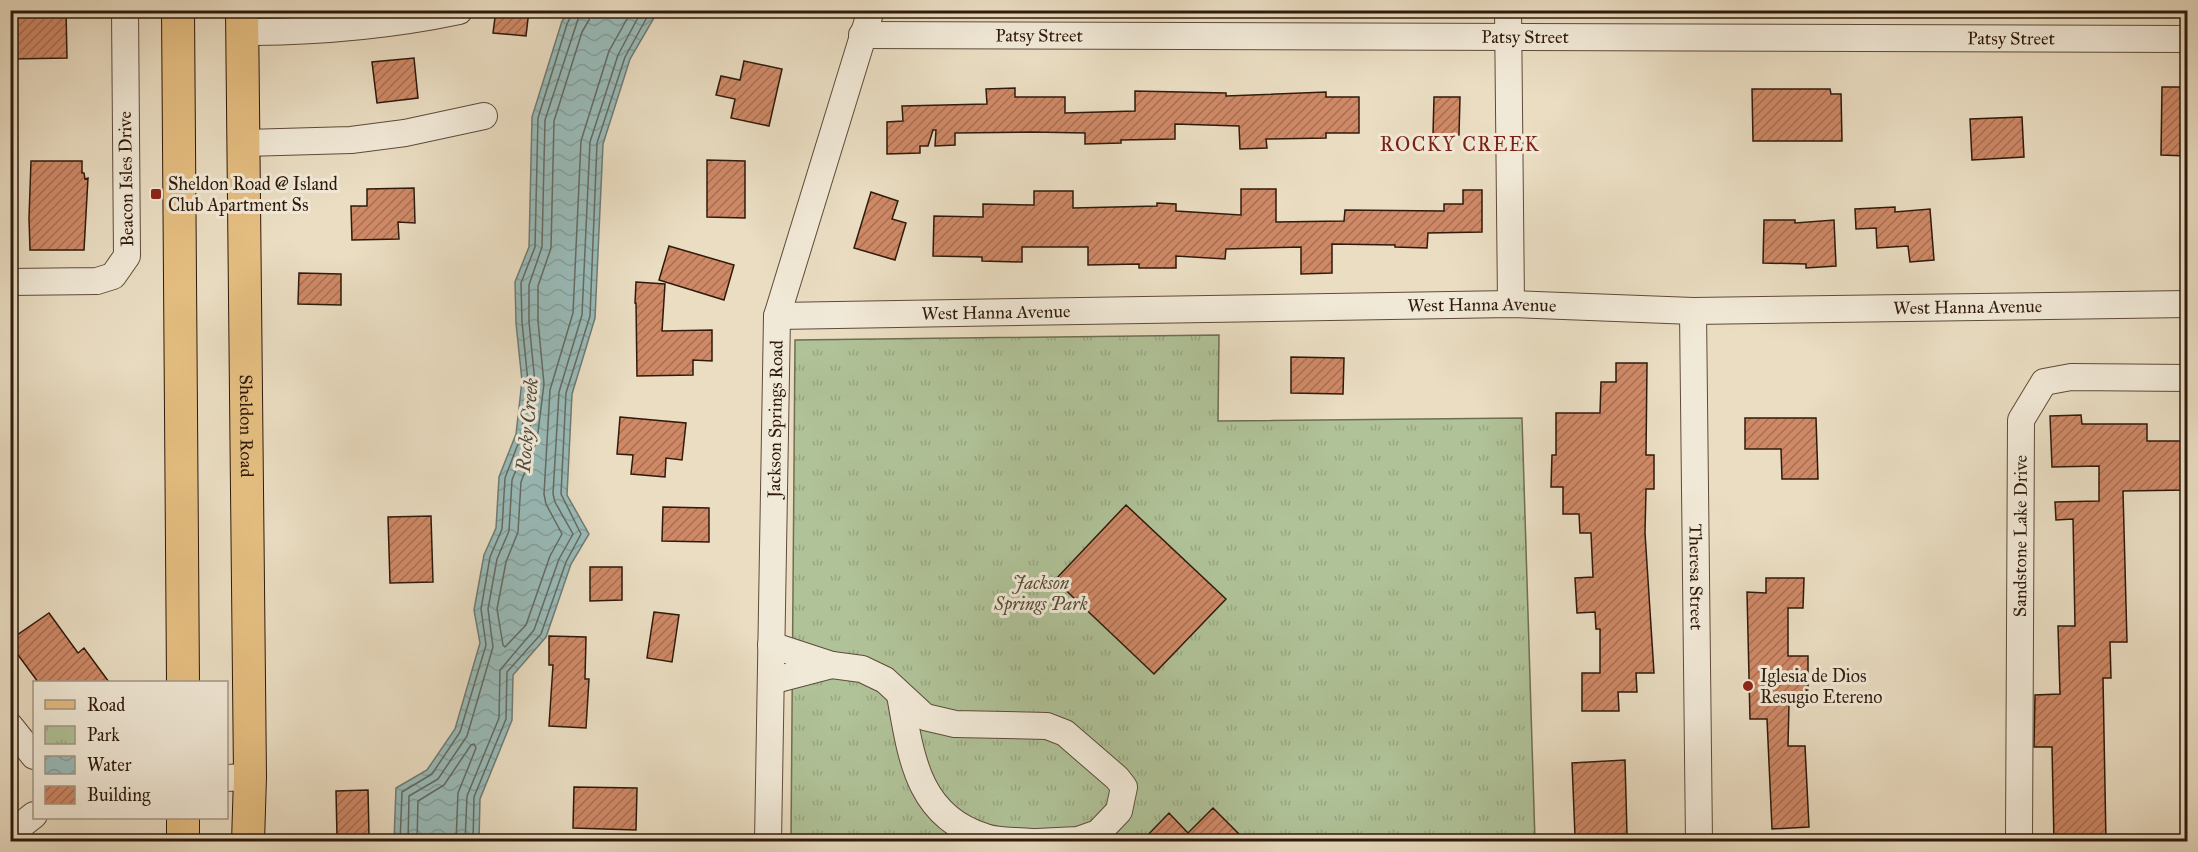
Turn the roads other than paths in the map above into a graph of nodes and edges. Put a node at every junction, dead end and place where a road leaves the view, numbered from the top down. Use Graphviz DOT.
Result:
graph roads {
  1 [pos="124,10"];
  2 [pos="178,10"];
  3 [pos="871,10"];
  4 [pos="1508,10"];
  5 [pos="459,11"];
  6 [pos="242,21"];
  7 [pos="862,35"];
  8 [pos="1509,36"];
  9 [pos="2187,39"];
  10 [pos="484,116"];
  11 [pos="244,143"];
  12 [pos="10,282"];
  13 [pos="1511,304"];
  14 [pos="2187,304"];
  15 [pos="1693,311"];
  16 [pos="777,316"];
  17 [pos="2187,378"];
  18 [pos="771,645"];
  19 [pos="832,665"];
  20 [pos="183,681"];
  21 [pos="771,681"];
  22 [pos="900,695"];
  23 [pos="10,726"];
  24 [pos="33,755"];
  25 [pos="238,777"];
  26 [pos="33,816"];
  27 [pos="183,819"];
  28 [pos="10,834"];
  29 [pos="183,842"];
  30 [pos="248,842"];
  31 [pos="768,842"];
  32 [pos="1031,842"];
  33 [pos="1037,842"];
  34 [pos="1700,842"];
  35 [pos="2019,842"];
  1 -- 12 [label="street, Beacon Isles Drive"];
  2 -- 20 [label="main road"];
  3 -- 7 [label="street, Jackson Springs Road"];
  4 -- 8 [label="street"];
  5 -- 6 [label="street"];
  6 -- 11 [label="main road, Sheldon Road"];
  7 -- 8 [label="street, Patsy Street"];
  7 -- 16 [label="street, Jackson Springs Road"];
  8 -- 9 [label="street, Patsy Street"];
  8 -- 13 [label="street"];
  10 -- 11 [label="street"];
  11 -- 25 [label="main road, Sheldon Road"];
  13 -- 15 [label="street, West Hanna Avenue"];
  13 -- 16 [label="street, West Hanna Avenue"];
  14 -- 15 [label="street, West Hanna Avenue"];
  15 -- 34 [label="street, Theresa Street"];
  16 -- 18 [label="street, Jackson Springs Road"];
  17 -- 35 [label="street, Sandstone Lake Drive"];
  18 -- 19 [label="street"];
  18 -- 21 [label="street, Jackson Springs Road"];
  19 -- 21 [label="street"];
  19 -- 22 [label="street"];
  21 -- 31 [label="street, Jackson Springs Road"];
  22 -- 32 [label="street"];
  22 -- 33 [label="street"];
  23 -- 24 [label="street"];
  25 -- 30 [label="main road, Sheldon Road"];
  26 -- 28 [label="street"];
  27 -- 29 [label="main road"];
}
